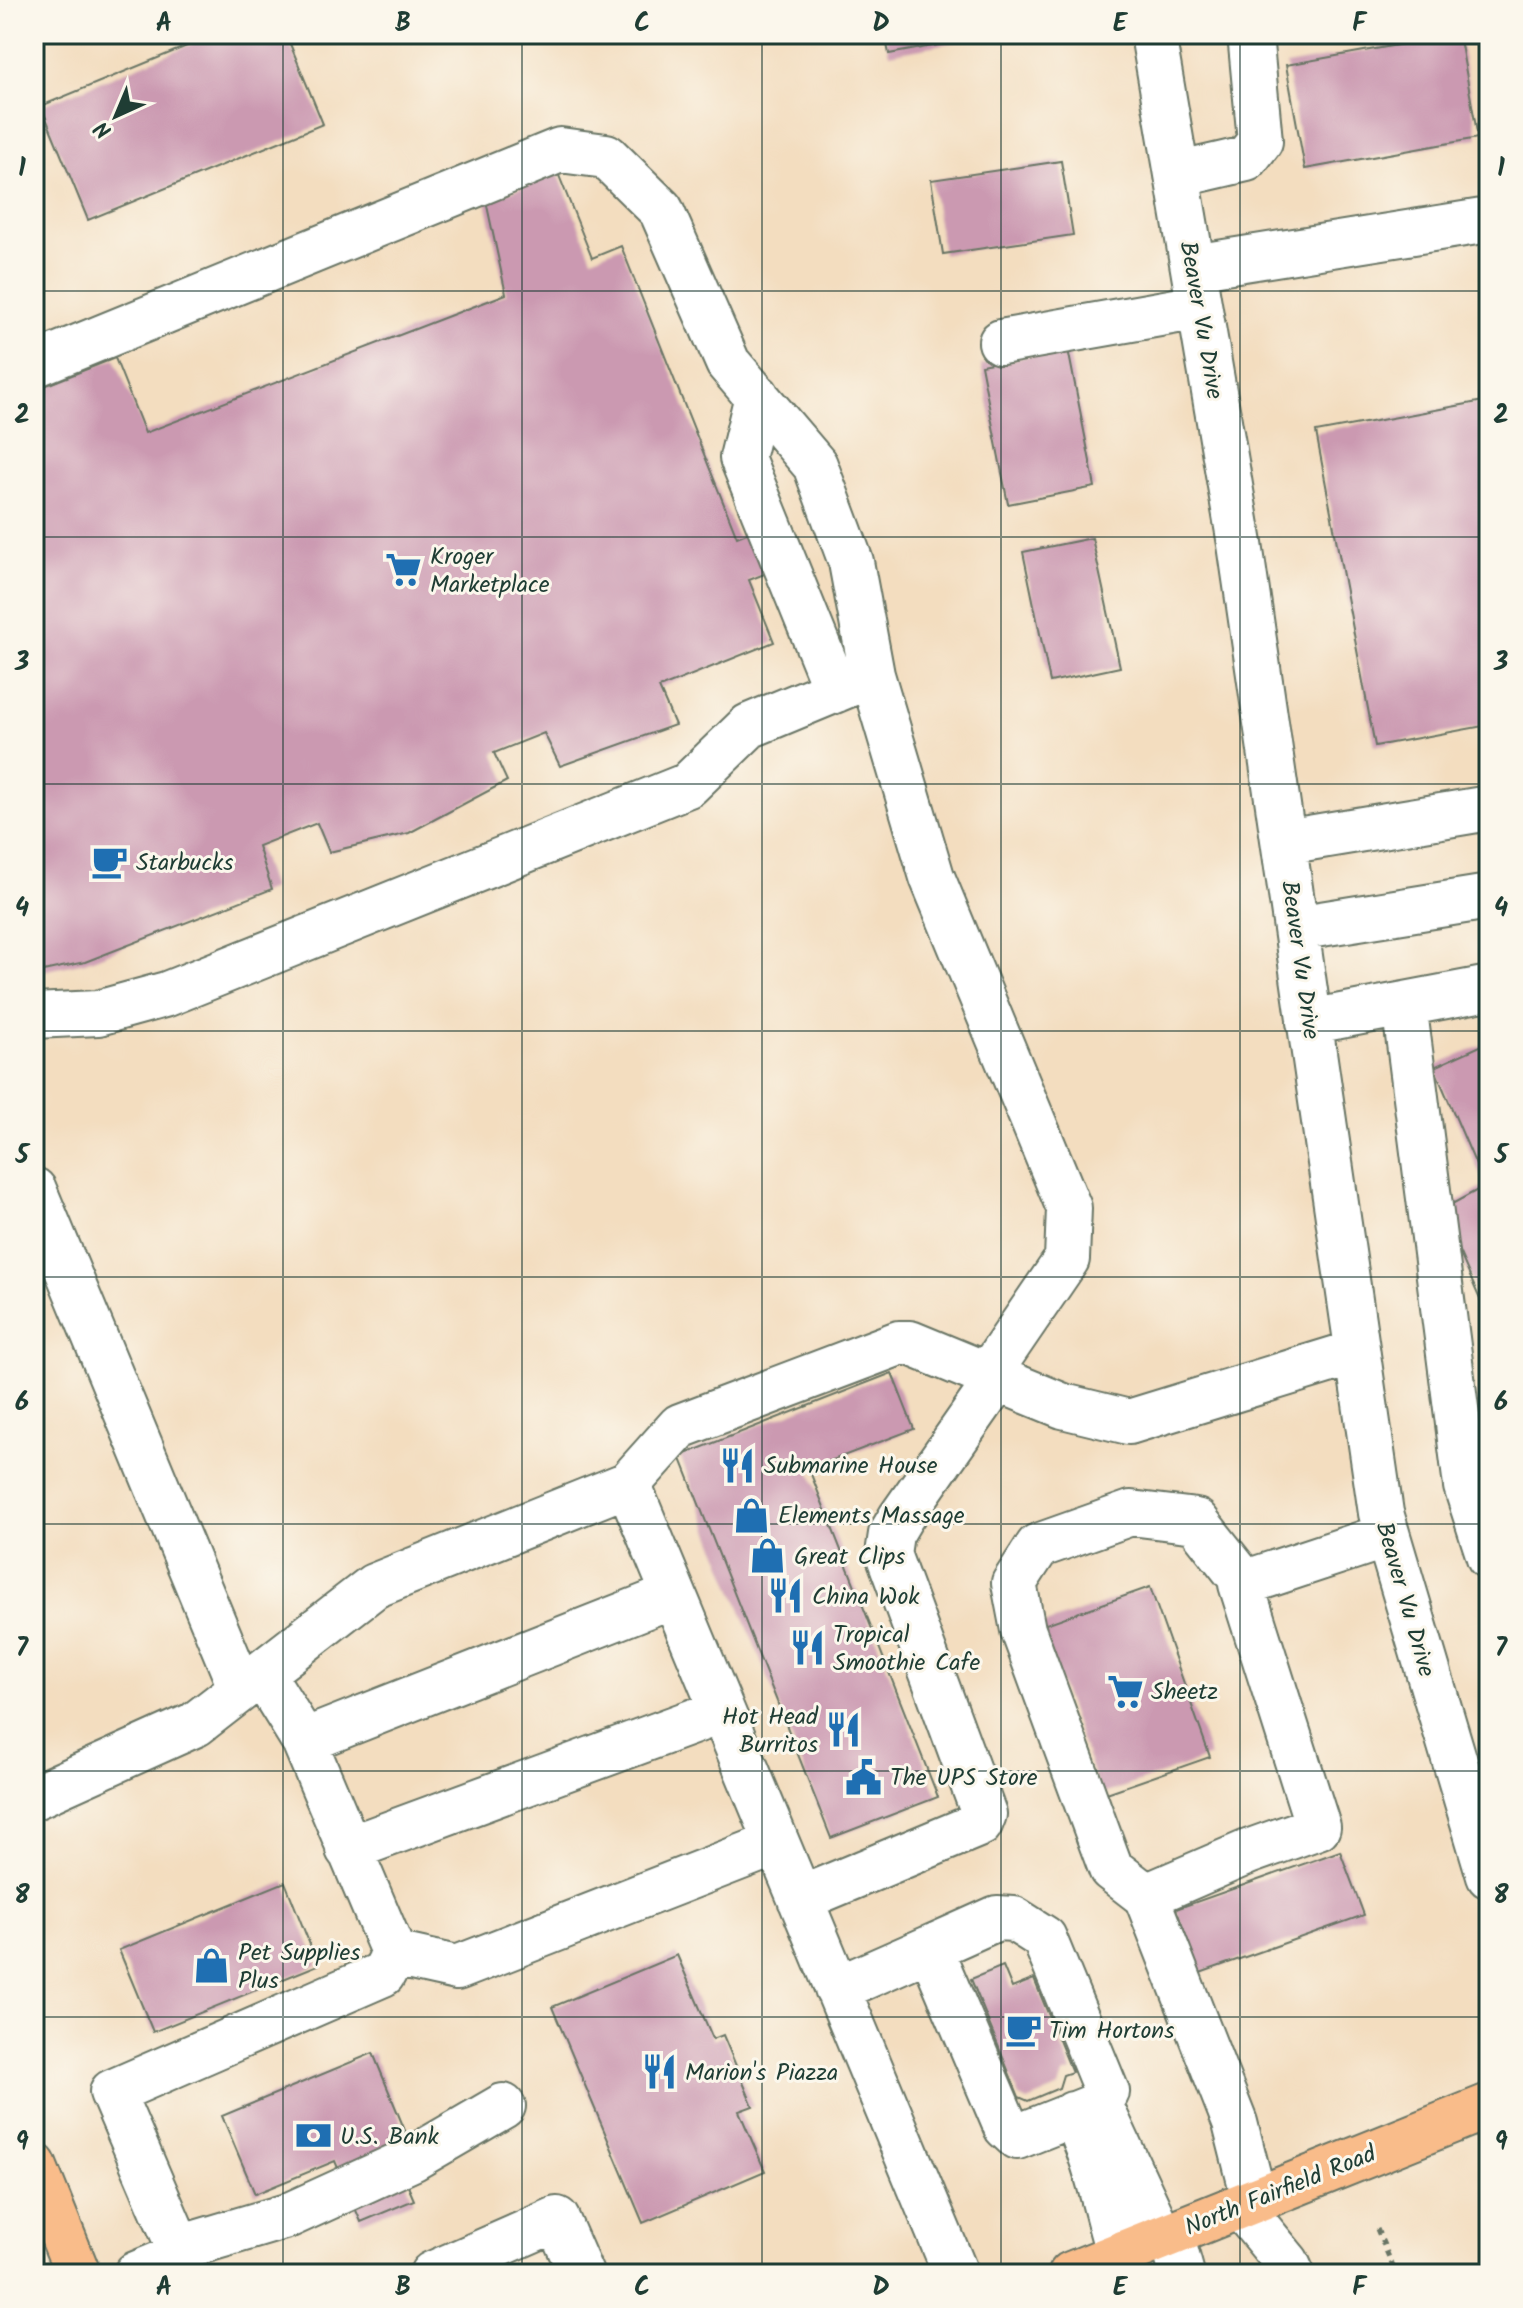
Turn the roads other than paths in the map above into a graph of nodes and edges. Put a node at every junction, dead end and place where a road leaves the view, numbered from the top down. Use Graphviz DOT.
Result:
graph roads {
  1 [pos="1153,34"];
  2 [pos="1250,34"];
  3 [pos="1177,175"];
  4 [pos="1489,220"];
  5 [pos="1196,287"];
  6 [pos="1001,342"];
  7 [pos="34,365"];
  8 [pos="757,396"];
  9 [pos="854,683"];
  10 [pos="1489,808"];
  11 [pos="1285,842"];
  12 [pos="1489,897"];
  13 [pos="1296,928"];
  14 [pos="1489,988"];
  15 [pos="1404,1004"];
  16 [pos="34,1016"];
  17 [pos="1309,1022"];
  18 [pos="34,1190"];
  19 [pos="1357,1352"];
  20 [pos="994,1375"];
  21 [pos="628,1484"];
  22 [pos="1386,1536"];
  23 [pos="1489,1557"];
  24 [pos="1245,1583"];
  25 [pos="674,1595"];
  26 [pos="251,1681"];
  27 [pos="722,1711"];
  28 [pos="304,1741"];
  29 [pos="34,1797"];
  30 [pos="1482,1826"];
  31 [pos="777,1843"];
  32 [pos="348,1849"];
  33 [pos="1489,1876"];
  34 [pos="1146,1896"];
  35 [pos="800,1899"];
  36 [pos="930,1948"];
  37 [pos="394,1954"];
  38 [pos="837,1989"];
  39 [pos="503,2106"];
  40 [pos="1489,2106"];
  41 [pos="1087,2109"];
  42 [pos="34,2165"];
  43 [pos="1248,2204"];
  44 [pos="179,2248"];
  45 [pos="1171,2248"];
  46 [pos="1119,2255"];
  47 [pos="459,2268"];
  48 [pos="78,2274"];
  49 [pos="136,2274"];
  50 [pos="581,2274"];
  51 [pos="956,2274"];
  52 [pos="1071,2274"];
  53 [pos="1292,2274"];
  1 -- 3 [label="street, Beaver Vu Drive"];
  2 -- 3 [label="street"];
  3 -- 5 [label="street, Beaver Vu Drive"];
  4 -- 5 [label="street"];
  5 -- 6 [label="street"];
  5 -- 11 [label="street, Beaver Vu Drive"];
  7 -- 8 [label="street"];
  8 -- 9 [label="street"];
  8 -- 9 [label="street"];
  9 -- 16 [label="street"];
  9 -- 20 [label="street"];
  10 -- 11 [label="street"];
  11 -- 13 [label="street, Beaver Vu Drive"];
  12 -- 13 [label="street"];
  13 -- 17 [label="street, Beaver Vu Drive"];
  14 -- 15 [label="street"];
  15 -- 17 [label="street"];
  15 -- 23 [label="street"];
  17 -- 19 [label="street, Beaver Vu Drive"];
  18 -- 26 [label="street"];
  19 -- 20 [label="street"];
  19 -- 22 [label="street, Beaver Vu Drive"];
  20 -- 21 [label="street"];
  20 -- 35 [label="street"];
  21 -- 25 [label="street"];
  21 -- 26 [label="street"];
  22 -- 24 [label="street"];
  22 -- 30 [label="street, Beaver Vu Drive"];
  24 -- 34 [label="street"];
  24 -- 34 [label="street"];
  25 -- 27 [label="street"];
  25 -- 28 [label="street"];
  26 -- 28 [label="street"];
  26 -- 29 [label="street"];
  27 -- 31 [label="street"];
  27 -- 32 [label="street"];
  28 -- 32 [label="street"];
  30 -- 33 [label="street, Beaver Vu Drive"];
  31 -- 35 [label="street"];
  31 -- 37 [label="street"];
  32 -- 37 [label="street"];
  34 -- 43 [label="street"];
  35 -- 38 [label="street"];
  36 -- 38 [label="street"];
  36 -- 41 [label="street"];
  36 -- 41 [label="street"];
  37 -- 44 [label="street"];
  38 -- 51 [label="street"];
  39 -- 44 [label="street"];
  40 -- 43 [label="main road, North Fairfield Road"];
  41 -- 45 [label="street"];
  41 -- 46 [label="street"];
  42 -- 48 [label="main road"];
  43 -- 45 [label="main road, North Fairfield Road"];
  43 -- 53 [label="street"];
  44 -- 49 [label="street"];
  45 -- 46 [label="main road, North Fairfield Road"];
  46 -- 52 [label="main road, North Fairfield Road"];
  47 -- 50 [label="street"];
}
